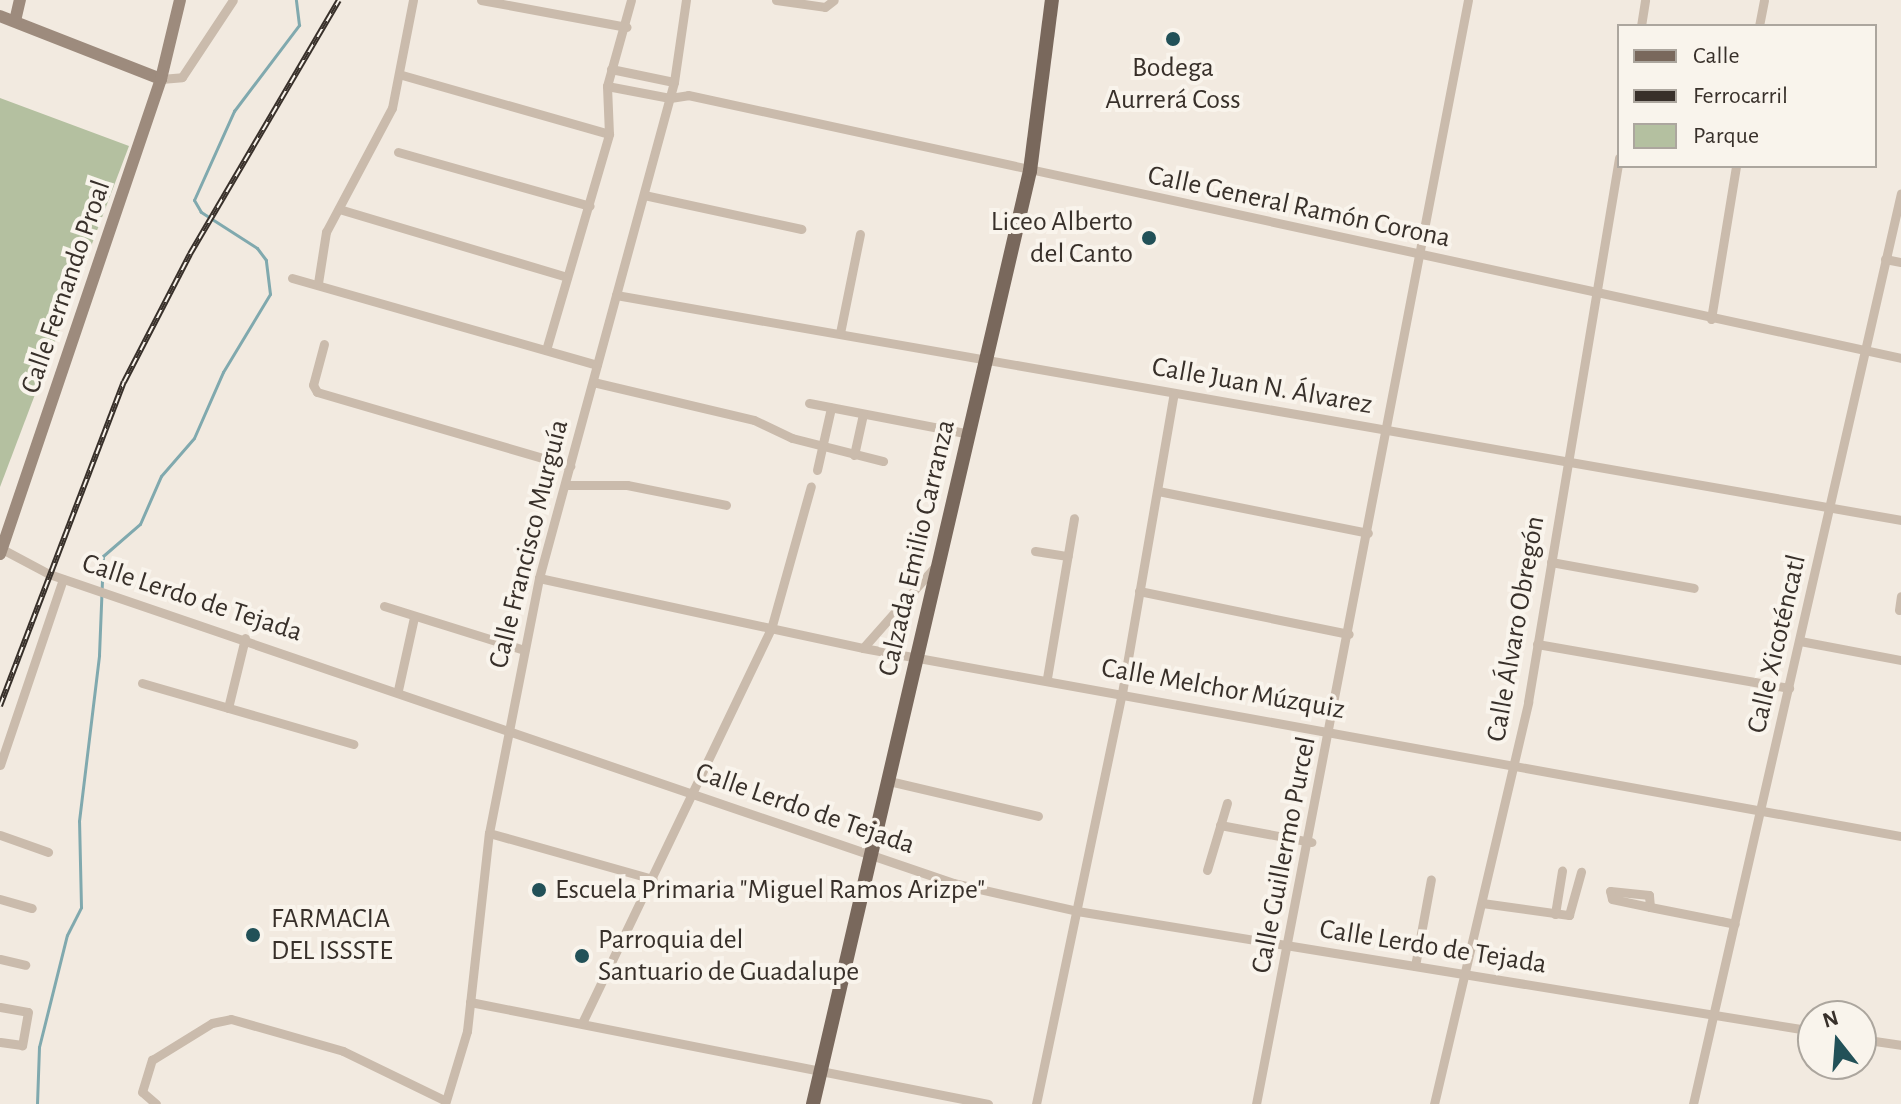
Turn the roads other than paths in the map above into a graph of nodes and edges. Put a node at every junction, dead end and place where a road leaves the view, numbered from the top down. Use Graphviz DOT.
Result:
graph roads {
  1 [pos="20,0"];
  2 [pos="180,0"];
  3 [pos="233,0"];
  4 [pos="413,0"];
  5 [pos="481,0"];
  6 [pos="631,0"];
  7 [pos="686,0"];
  8 [pos="776,0"];
  9 [pos="1052,0"];
  10 [pos="1468,0"];
  11 [pos="1645,0"];
  12 [pos="1764,0"];
  13 [pos="833,2"];
  14 [pos="0,16"];
  15 [pos="15,21"];
  16 [pos="1641,24"];
  17 [pos="1759,24"];
  18 [pos="627,27"];
  19 [pos="611,69"];
  20 [pos="402,75"];
  21 [pos="161,79"];
  22 [pos="674,82"];
  23 [pos="607,86"];
  24 [pos="688,95"];
  25 [pos="670,98"];
  26 [pos="609,134"];
  27 [pos="398,152"];
  28 [pos="1617,168"];
  29 [pos="1736,168"];
  30 [pos="1030,171"];
  31 [pos="1901,193"];
  32 [pos="644,195"];
  33 [pos="590,206"];
  34 [pos="339,209"];
  35 [pos="801,229"];
  36 [pos="860,234"];
  37 [pos="1419,256"];
  38 [pos="1885,259"];
  39 [pos="1901,262"];
  40 [pos="567,277"];
  41 [pos="292,278"];
  42 [pos="318,283"];
  43 [pos="1597,294"];
  44 [pos="616,295"];
  45 [pos="1711,319"];
  46 [pos="840,333"];
  47 [pos="324,344"];
  48 [pos="546,350"];
  49 [pos="1865,350"];
  50 [pos="1901,358"];
  51 [pos="988,359"];
  52 [pos="597,365"];
  53 [pos="593,382"];
  54 [pos="1174,393"];
  55 [pos="809,403"];
  56 [pos="831,408"];
  57 [pos="863,414"];
  58 [pos="1388,431"];
  59 [pos="970,434"];
  60 [pos="821,447"];
  61 [pos="854,455"];
  62 [pos="883,461"];
  63 [pos="1567,462"];
  64 [pos="570,466"];
  65 [pos="817,470"];
  66 [pos="565,485"];
  67 [pos="811,486"];
  68 [pos="1158,491"];
  69 [pos="726,505"];
  70 [pos="1830,509"];
  71 [pos="1074,518"];
  72 [pos="1901,520"];
  73 [pos="1368,533"];
  74 [pos="1035,551"];
  75 [pos="1,552"];
  76 [pos="1068,556"];
  77 [pos="939,562"];
  78 [pos="1551,562"];
  79 [pos="539,578"];
  80 [pos="63,579"];
  81 [pos="1694,588"];
  82 [pos="1139,591"];
  83 [pos="1901,596"];
  84 [pos="384,606"];
  85 [pos="1899,610"];
  86 [pos="414,617"];
  87 [pos="771,629"];
  88 [pos="1349,634"];
  89 [pos="245,638"];
  90 [pos="1800,641"];
  91 [pos="1537,644"];
  92 [pos="863,648"];
  93 [pos="524,650"];
  94 [pos="918,657"];
  95 [pos="1901,660"];
  96 [pos="1047,678"];
  97 [pos="142,683"];
  98 [pos="1789,688"];
  99 [pos="398,690"];
  100 [pos="1122,693"];
  101 [pos="228,708"];
  102 [pos="508,728"];
  103 [pos="1332,731"];
  104 [pos="353,744"];
  105 [pos="0,765"];
  106 [pos="1515,765"];
  107 [pos="889,781"];
  108 [pos="693,794"];
  109 [pos="1227,803"];
  110 [pos="1762,810"];
  111 [pos="1038,816"];
  112 [pos="1220,825"];
  113 [pos="489,833"];
  114 [pos="0,835"];
  115 [pos="1901,836"];
  116 [pos="1311,842"];
  117 [pos="48,852"];
  118 [pos="872,858"];
  119 [pos="1207,870"];
  120 [pos="1562,871"];
  121 [pos="1581,872"];
  122 [pos="653,879"];
  123 [pos="1431,879"];
  124 [pos="0,899"];
  125 [pos="1482,903"];
  126 [pos="1650,907"];
  127 [pos="32,908"];
  128 [pos="1077,911"];
  129 [pos="1555,914"];
  130 [pos="1735,924"];
  131 [pos="1288,945"];
  132 [pos="0,959"];
  133 [pos="25,965"];
  134 [pos="1415,966"];
  135 [pos="1465,974"];
  136 [pos="470,1002"];
  137 [pos="0,1007"];
  138 [pos="1713,1014"];
  139 [pos="582,1023"];
  140 [pos="1797,1028"];
  141 [pos="1877,1041"];
  142 [pos="0,1042"];
  143 [pos="1901,1045"];
  144 [pos="823,1069"];
  145 [pos="446,1102"];
  146 [pos="966,1102"];
  147 [pos="156,1104"];
  148 [pos="813,1104"];
  149 [pos="988,1104"];
  150 [pos="1036,1104"];
  151 [pos="1256,1104"];
  152 [pos="1434,1104"];
  153 [pos="1693,1104"];
  1 -- 15 [label="street"];
  2 -- 21 [label="street, Calle Fernando Proal"];
  3 -- 21 [label="street"];
  4 -- 20 [label="street"];
  5 -- 18 [label="street"];
  6 -- 18 [label="street"];
  7 -- 22 [label="street, Calle Francisco Murguía"];
  8 -- 13 [label="street"];
  9 -- 30 [label="main road, Calzada Emilio Carranza"];
  10 -- 37 [label="street, Calle Guillermo Purcel"];
  11 -- 16 [label="street"];
  12 -- 17 [label="street"];
  14 -- 15 [label="street"];
  15 -- 21 [label="street"];
  18 -- 19 [label="street"];
  19 -- 22 [label="street"];
  19 -- 23 [label="street"];
  20 -- 26 [label="street"];
  20 -- 34 [label="street"];
  21 -- 75 [label="street, Calle Fernando Proal"];
  22 -- 24 [label="street"];
  22 -- 25 [label="street, Calle Francisco Murguía"];
  23 -- 25 [label="street"];
  23 -- 26 [label="street"];
  24 -- 25 [label="street, Calle General Ramón Corona"];
  24 -- 30 [label="street, Calle General Ramón Corona"];
  25 -- 32 [label="street, Calle Francisco Murguía"];
  26 -- 33 [label="street"];
  27 -- 33 [label="street"];
  28 -- 43 [label="street, Calle Álvaro Obregón"];
  29 -- 45 [label="street"];
  30 -- 37 [label="street, Calle General Ramón Corona"];
  30 -- 51 [label="main road, Calzada Emilio Carranza"];
  31 -- 38 [label="street, Calle Xicoténcatl"];
  32 -- 35 [label="street"];
  32 -- 44 [label="street, Calle Francisco Murguía"];
  33 -- 40 [label="street"];
  34 -- 40 [label="street"];
  34 -- 42 [label="street"];
  36 -- 46 [label="street"];
  37 -- 43 [label="street, Calle General Ramón Corona"];
  37 -- 58 [label="street, Calle Guillermo Purcel"];
  38 -- 39 [label="street"];
  38 -- 49 [label="street, Calle Xicoténcatl"];
  40 -- 48 [label="street"];
  41 -- 42 [label="street"];
  42 -- 48 [label="street"];
  43 -- 45 [label="street, Calle General Ramón Corona"];
  43 -- 63 [label="street, Calle Álvaro Obregón"];
  44 -- 46 [label="street, Calle Juan N. Álvarez"];
  44 -- 52 [label="street, Calle Francisco Murguía"];
  45 -- 49 [label="street, Calle General Ramón Corona"];
  46 -- 51 [label="street, Calle Juan N. Álvarez"];
  47 -- 64 [label="street"];
  48 -- 52 [label="street"];
  49 -- 50 [label="street, Calle General Ramón Corona"];
  49 -- 70 [label="street, Calle Xicoténcatl"];
  51 -- 54 [label="street, Calle Juan N. Álvarez"];
  51 -- 59 [label="main road, Calzada Emilio Carranza"];
  52 -- 53 [label="street, Calle Francisco Murguía"];
  53 -- 60 [label="street"];
  53 -- 64 [label="street, Calle Francisco Murguía"];
  54 -- 58 [label="street, Calle Juan N. Álvarez"];
  54 -- 68 [label="street"];
  55 -- 56 [label="street"];
  56 -- 57 [label="street"];
  56 -- 60 [label="street"];
  57 -- 59 [label="street"];
  57 -- 61 [label="street"];
  58 -- 63 [label="street, Calle Juan N. Álvarez"];
  58 -- 73 [label="street, Calle Guillermo Purcel"];
  59 -- 77 [label="main road, Calzada Emilio Carranza"];
  60 -- 61 [label="street"];
  60 -- 65 [label="street"];
  61 -- 62 [label="street"];
  63 -- 70 [label="street, Calle Juan N. Álvarez"];
  63 -- 78 [label="street, Calle Álvaro Obregón"];
  64 -- 66 [label="street, Calle Francisco Murguía"];
  66 -- 69 [label="street"];
  66 -- 79 [label="street, Calle Francisco Murguía"];
  67 -- 87 [label="street"];
  68 -- 73 [label="street"];
  68 -- 82 [label="street"];
  70 -- 72 [label="street, Calle Juan N. Álvarez"];
  70 -- 90 [label="street, Calle Xicoténcatl"];
  71 -- 76 [label="street"];
  73 -- 88 [label="street, Calle Guillermo Purcel"];
  74 -- 76 [label="street"];
  75 -- 80 [label="street, Calle Lerdo de Tejada"];
  76 -- 96 [label="street"];
  77 -- 92 [label="street"];
  77 -- 94 [label="main road, Calzada Emilio Carranza"];
  78 -- 81 [label="street"];
  78 -- 91 [label="street, Calle Álvaro Obregón"];
  79 -- 87 [label="street, Calle Melchor Múzquiz"];
  79 -- 93 [label="street, Calle Francisco Murguía"];
  80 -- 89 [label="street, Calle Lerdo de Tejada"];
  80 -- 105 [label="street"];
  82 -- 88 [label="street"];
  82 -- 100 [label="street"];
  83 -- 85 [label="street"];
  84 -- 86 [label="street"];
  86 -- 93 [label="street"];
  86 -- 99 [label="street"];
  87 -- 92 [label="street, Calle Melchor Múzquiz"];
  87 -- 108 [label="street"];
  88 -- 103 [label="street, Calle Guillermo Purcel"];
  89 -- 99 [label="street, Calle Lerdo de Tejada"];
  89 -- 101 [label="street"];
  90 -- 95 [label="street"];
  90 -- 98 [label="street, Calle Xicoténcatl"];
  91 -- 98 [label="street"];
  91 -- 106 [label="street, Calle Álvaro Obregón"];
  92 -- 94 [label="street, Calle Melchor Múzquiz"];
  93 -- 102 [label="street, Calle Francisco Murguía"];
  94 -- 96 [label="street, Calle Melchor Múzquiz"];
  94 -- 107 [label="main road, Calzada Emilio Carranza"];
  96 -- 100 [label="street, Calle Melchor Múzquiz"];
  97 -- 101 [label="street"];
  98 -- 110 [label="street, Calle Xicoténcatl"];
  99 -- 102 [label="street, Calle Lerdo de Tejada"];
  100 -- 103 [label="street, Calle Melchor Múzquiz"];
  100 -- 128 [label="street"];
  101 -- 104 [label="street"];
  102 -- 108 [label="street, Calle Lerdo de Tejada"];
  102 -- 113 [label="street, Calle Francisco Murguía"];
  103 -- 106 [label="street, Calle Melchor Múzquiz"];
  103 -- 116 [label="street, Calle Guillermo Purcel"];
  106 -- 110 [label="street, Calle Melchor Múzquiz"];
  106 -- 125 [label="street, Calle Álvaro Obregón"];
  107 -- 111 [label="street"];
  107 -- 118 [label="main road, Calzada Emilio Carranza"];
  108 -- 118 [label="street, Calle Lerdo de Tejada"];
  108 -- 122 [label="street"];
  109 -- 112 [label="street"];
  110 -- 115 [label="street, Calle Melchor Múzquiz"];
  110 -- 130 [label="street, Calle Xicoténcatl"];
  112 -- 116 [label="street"];
  112 -- 119 [label="street"];
  113 -- 122 [label="street"];
  113 -- 136 [label="street, Calle Francisco Murguía"];
  114 -- 117 [label="street"];
  116 -- 131 [label="street, Calle Guillermo Purcel"];
  118 -- 128 [label="street, Calle Lerdo de Tejada"];
  118 -- 144 [label="main road, Calzada Emilio Carranza"];
  120 -- 129 [label="street"];
  121 -- 129 [label="street"];
  122 -- 139 [label="street"];
  123 -- 134 [label="street"];
  124 -- 127 [label="street"];
  125 -- 129 [label="street"];
  125 -- 135 [label="street, Calle Álvaro Obregón"];
  126 -- 130 [label="street"];
  128 -- 131 [label="street, Calle Lerdo de Tejada"];
  128 -- 150 [label="street"];
  130 -- 138 [label="street, Calle Xicoténcatl"];
  131 -- 134 [label="street, Calle Lerdo de Tejada"];
  131 -- 151 [label="street, Calle Guillermo Purcel"];
  132 -- 133 [label="street"];
  134 -- 135 [label="street, Calle Lerdo de Tejada"];
  135 -- 138 [label="street, Calle Lerdo de Tejada"];
  135 -- 152 [label="street, Calle Álvaro Obregón"];
  136 -- 139 [label="street"];
  136 -- 145 [label="street, Calle Francisco Murguía"];
  137 -- 142 [label="street"];
  138 -- 140 [label="street, Calle Lerdo de Tejada"];
  138 -- 153 [label="street, Calle Xicoténcatl"];
  139 -- 144 [label="street"];
  141 -- 143 [label="street"];
  144 -- 146 [label="street"];
  144 -- 148 [label="main road, Calzada Emilio Carranza"];
  145 -- 147 [label="street"];
  146 -- 149 [label="street"];
}
